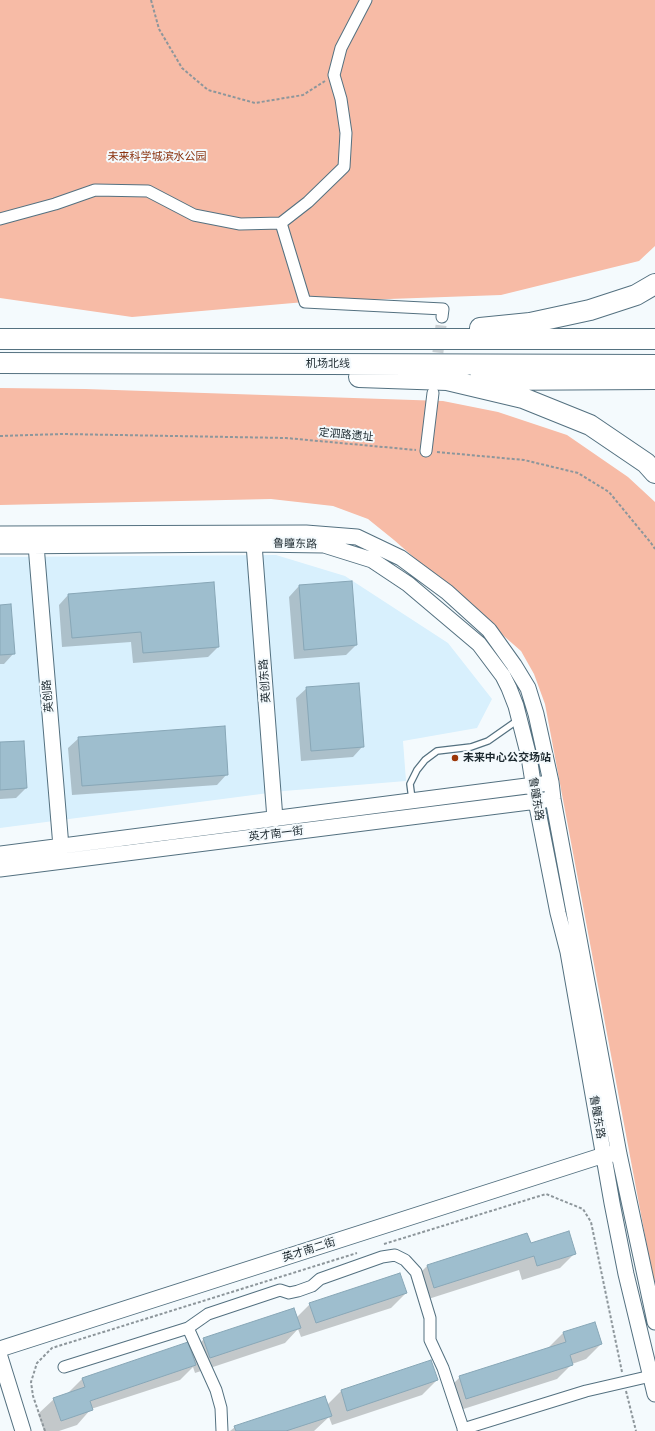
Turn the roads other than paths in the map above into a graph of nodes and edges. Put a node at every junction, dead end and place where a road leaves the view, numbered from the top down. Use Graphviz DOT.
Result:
graph roads {
  1 [pos="366,0"];
  2 [pos="0,219"];
  3 [pos="281,222"];
  4 [pos="655,284"];
  5 [pos="442,317"];
  6 [pos="357,339"];
  7 [pos="655,339"];
  8 [pos="0,340"];
  9 [pos="0,363"];
  10 [pos="149,363"];
  11 [pos="655,365"];
  12 [pos="655,379"];
  13 [pos="447,380"];
  14 [pos="433,393"];
  15 [pos="426,451"];
  16 [pos="655,473"];
  17 [pos="0,534"];
  18 [pos="254,544"];
  19 [pos="36,545"];
  20 [pos="0,546"];
  21 [pos="520,718"];
  22 [pos="551,782"];
  23 [pos="534,786"];
  24 [pos="553,799"];
  25 [pos="413,801"];
  26 [pos="536,801"];
  27 [pos="275,819"];
  28 [pos="61,847"];
  29 [pos="0,854"];
  30 [pos="0,869"];
  31 [pos="611,1154"];
  32 [pos="655,1322"];
  33 [pos="188,1328"];
  34 [pos="0,1349"];
  35 [pos="0,1357"];
  36 [pos="64,1367"];
  37 [pos="651,1376"];
  38 [pos="655,1394"];
  39 [pos="464,1430"];
  40 [pos="23,1431"];
  41 [pos="222,1431"];
  1 -- 3 [label="street"];
  2 -- 3 [label="street"];
  3 -- 5 [label="street"];
  4 -- 6 [label="highway"];
  6 -- 7 [label="highway"];
  6 -- 8 [label="highway"];
  9 -- 10 [label="highway, 机场北线"];
  10 -- 11 [label="highway, 机场北线"];
  10 -- 13 [label="highway"];
  12 -- 13 [label="highway"];
  13 -- 16 [label="highway"];
  14 -- 15 [label="street"];
  17 -- 22 [label="main road, 鲁瞳东路"];
  18 -- 19 [label="main road, 鲁瞳东路"];
  18 -- 21 [label="main road, 鲁瞳东路"];
  18 -- 27 [label="main road, 英创东路"];
  19 -- 20 [label="main road, 鲁瞳东路"];
  19 -- 28 [label="main road, 英创路"];
  21 -- 23 [label="main road, 鲁瞳东路"];
  21 -- 25 [label="lane"];
  22 -- 23 [label="main road, 英才南一街"];
  22 -- 24 [label="main road, 鲁瞳东路"];
  23 -- 25 [label="main road, 英才南一街"];
  23 -- 26 [label="main road, 鲁瞳东路"];
  24 -- 26 [label="main road, 英才南一街"];
  24 -- 31 [label="main road, 鲁瞳东路"];
  25 -- 27 [label="main road, 英才南一街"];
  26 -- 30 [label="main road, 英才南一街"];
  26 -- 31 [label="main road, 鲁瞳东路"];
  27 -- 28 [label="main road, 英才南一街"];
  28 -- 29 [label="main road, 英才南一街"];
  31 -- 32 [label="main road, 鲁瞳东路"];
  31 -- 34 [label="main road, 英才南二街"];
  31 -- 37 [label="main road, 鲁瞳东路"];
  33 -- 36 [label="street"];
  33 -- 39 [label="street"];
  33 -- 41 [label="street"];
  35 -- 40 [label="main road"];
  37 -- 38 [label="main road, 鲁瞳东路"];
  37 -- 39 [label="street"];
}
